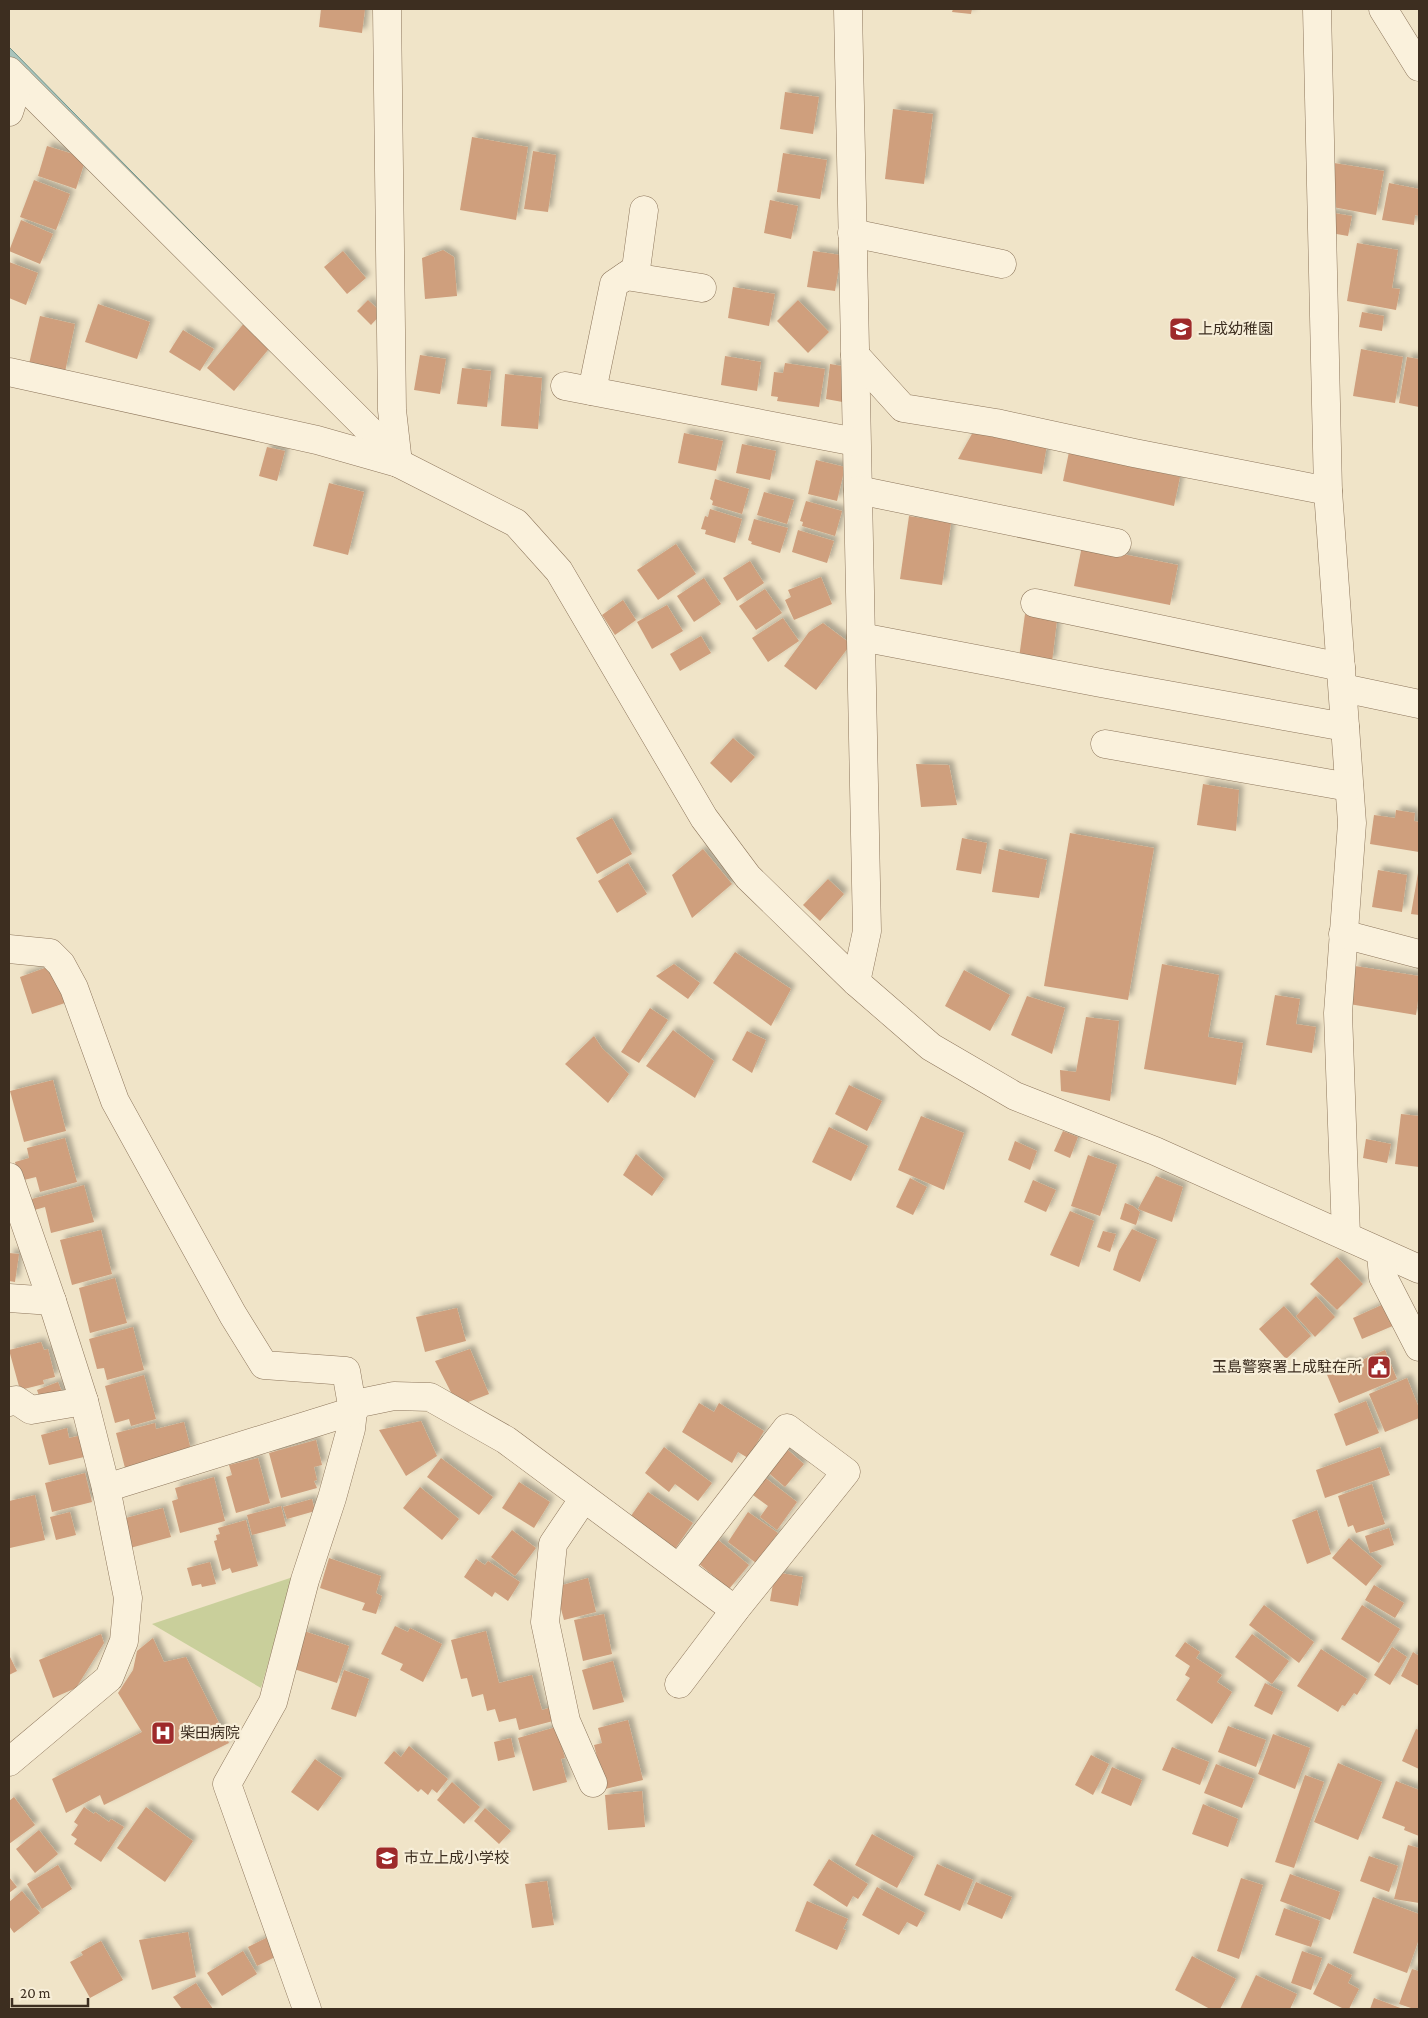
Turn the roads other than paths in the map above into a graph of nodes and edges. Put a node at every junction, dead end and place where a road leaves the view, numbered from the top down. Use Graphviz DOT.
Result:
graph roads {
  1 [pos="387,9"];
  2 [pos="848,9"];
  3 [pos="1317,9"];
  4 [pos="1383,9"];
  5 [pos="1419,67"];
  6 [pos="14,76"];
  7 [pos="9,112"];
  8 [pos="644,210"];
  9 [pos="852,233"];
  10 [pos="1002,264"];
  11 [pos="626,276"];
  12 [pos="702,288"];
  13 [pos="855,355"];
  14 [pos="9,372"];
  15 [pos="565,386"];
  16 [pos="592,391"];
  17 [pos="856,442"];
  18 [pos="398,463"];
  19 [pos="858,490"];
  20 [pos="1328,491"];
  21 [pos="1117,543"];
  22 [pos="1036,604"];
  23 [pos="861,637"];
  24 [pos="1342,678"];
  25 [pos="1419,704"];
  26 [pos="1345,727"];
  27 [pos="1105,744"];
  28 [pos="1349,788"];
  29 [pos="1343,934"];
  30 [pos="9,949"];
  31 [pos="1419,954"];
  32 [pos="856,982"];
  33 [pos="9,1177"];
  34 [pos="1346,1235"];
  35 [pos="1381,1253"];
  36 [pos="1419,1269"];
  37 [pos="9,1298"];
  38 [pos="52,1301"];
  39 [pos="1419,1347"];
  40 [pos="9,1402"];
  41 [pos="84,1402"];
  42 [pos="353,1411"];
  43 [pos="106,1488"];
  44 [pos="584,1498"];
  45 [pos="679,1568"];
  46 [pos="735,1610"];
  47 [pos="679,1684"];
  48 [pos="9,1762"];
  49 [pos="593,1783"];
  50 [pos="307,2009"];
  1 -- 18 [label="street"];
  2 -- 9 [label="street"];
  3 -- 20 [label="street"];
  4 -- 5 [label="street"];
  6 -- 7 [label="street"];
  6 -- 18 [label="street"];
  8 -- 11 [label="street"];
  9 -- 10 [label="street"];
  9 -- 13 [label="street"];
  11 -- 12 [label="street"];
  11 -- 16 [label="street"];
  13 -- 17 [label="street"];
  13 -- 20 [label="street"];
  14 -- 18 [label="street"];
  15 -- 16 [label="street"];
  16 -- 17 [label="street"];
  17 -- 19 [label="street"];
  18 -- 32 [label="street"];
  19 -- 21 [label="street"];
  19 -- 23 [label="street"];
  20 -- 24 [label="street"];
  22 -- 24 [label="street"];
  23 -- 26 [label="street"];
  23 -- 32 [label="street"];
  24 -- 25 [label="street"];
  24 -- 26 [label="street"];
  26 -- 28 [label="street"];
  27 -- 28 [label="street"];
  28 -- 29 [label="street"];
  29 -- 31 [label="street"];
  29 -- 34 [label="street"];
  30 -- 42 [label="street"];
  32 -- 34 [label="street"];
  33 -- 38 [label="street"];
  34 -- 35 [label="street"];
  35 -- 36 [label="street"];
  35 -- 39 [label="street"];
  37 -- 38 [label="street"];
  38 -- 41 [label="street"];
  40 -- 41 [label="street"];
  41 -- 43 [label="street"];
  42 -- 43 [label="street"];
  42 -- 44 [label="street"];
  42 -- 50 [label="street"];
  43 -- 48 [label="street"];
  44 -- 45 [label="street"];
  44 -- 49 [label="street"];
  45 -- 46 [label="street"];
  45 -- 46 [label="street"];
  46 -- 47 [label="street"];
}
